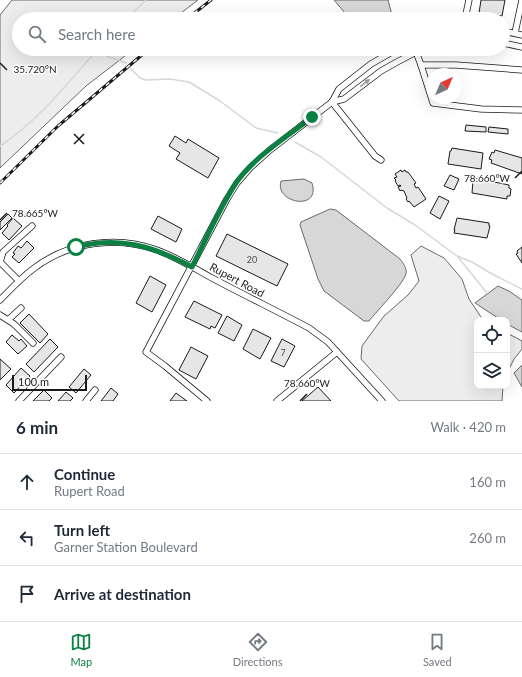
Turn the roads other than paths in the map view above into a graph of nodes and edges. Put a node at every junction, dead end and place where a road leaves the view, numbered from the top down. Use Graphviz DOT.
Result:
graph roads {
  1 [pos="469,0"];
  2 [pos="522,0"];
  3 [pos="466,12"];
  4 [pos="510,32"];
  5 [pos="515,33"];
  6 [pos="522,35"];
  7 [pos="510,44"];
  8 [pos="522,47"];
  9 [pos="385,56"];
  10 [pos="406,56"];
  11 [pos="418,56"];
  12 [pos="422,65"];
  13 [pos="522,70"];
  14 [pos="332,102"];
  15 [pos="522,110"];
  16 [pos="381,160"];
  17 [pos="32,226"];
  18 [pos="0,262"];
  19 [pos="192,267"];
  20 [pos="19,281"];
  21 [pos="0,300"];
  22 [pos="20,308"];
  23 [pos="0,315"];
  24 [pos="8,320"];
  25 [pos="33,343"];
  26 [pos="337,352"];
  27 [pos="61,358"];
  28 [pos="95,390"];
  29 [pos="19,401"];
  30 [pos="86,401"];
  31 [pos="207,401"];
  32 [pos="277,401"];
  33 [pos="382,401"];
  1 -- 3 [label="street"];
  2 -- 5 [label="street"];
  4 -- 5 [label="street"];
  5 -- 6 [label="street"];
  7 -- 8 [label="street"];
  9 -- 14 [label="street"];
  14 -- 10 [label="street, one-way"];
  11 -- 12 [label="street"];
  12 -- 13 [label="street"];
  12 -- 15 [label="street"];
  14 -- 16 [label="street"];
  14 -- 19 [label="street"];
  17 -- 18 [label="street"];
  18 -- 20 [label="street"];
  19 -- 20 [label="street, Rupert Road"];
  19 -- 26 [label="street, Rupert Road"];
  19 -- 31 [label="street"];
  20 -- 21 [label="street, Rupert Road"];
  22 -- 24 [label="street"];
  23 -- 24 [label="street"];
  24 -- 25 [label="street"];
  26 -- 32 [label="street"];
  26 -- 33 [label="street, Rupert Road"];
  27 -- 29 [label="street"];
  28 -- 30 [label="street"];
}
